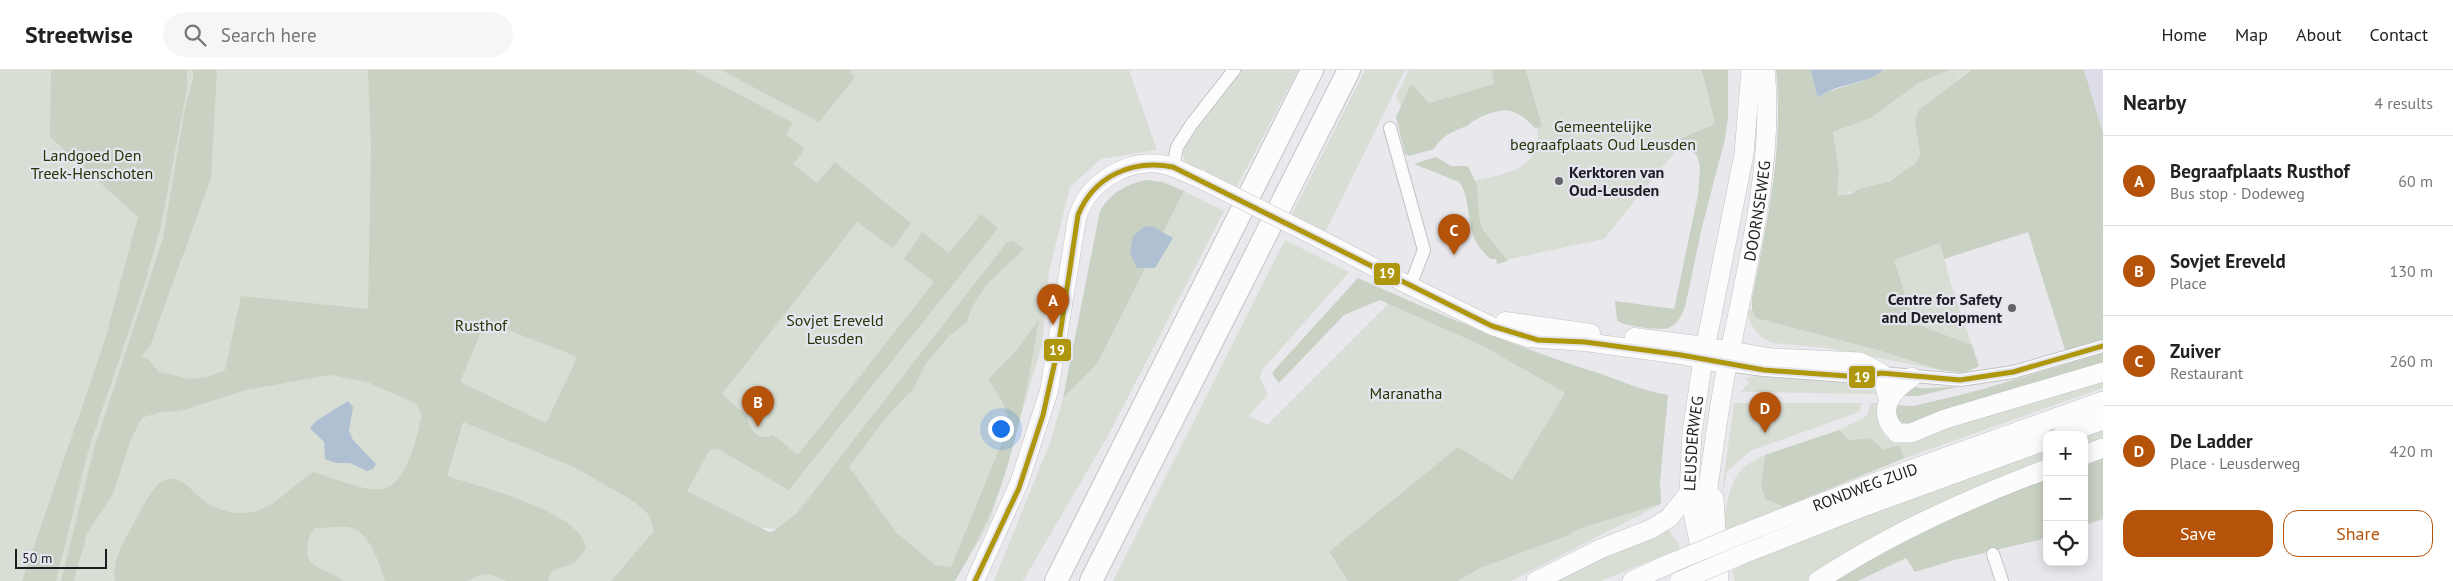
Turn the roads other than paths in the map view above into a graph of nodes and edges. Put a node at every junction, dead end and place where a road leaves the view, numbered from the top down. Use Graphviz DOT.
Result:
graph roads {
  1 [pos="1234,70"];
  2 [pos="1312,70"];
  3 [pos="1350,70"];
  4 [pos="1751,70"];
  5 [pos="1766,70"];
  6 [pos="1390,128"];
  7 [pos="1173,167"];
  8 [pos="1410,286"];
  9 [pos="2103,346"];
  10 [pos="1704,353"];
  11 [pos="1729,358"];
  12 [pos="2103,372"];
  13 [pos="1881,373"];
  14 [pos="1912,377"];
  15 [pos="1888,398"];
  16 [pos="2103,400"];
  17 [pos="2103,420"];
  18 [pos="2073,431"];
  19 [pos="2043,441"];
  20 [pos="2103,448"];
  21 [pos="2088,454"];
  22 [pos="1712,469"];
  23 [pos="2043,471"];
  24 [pos="1689,493"];
  25 [pos="1078,536"];
  26 [pos="1699,541"];
  27 [pos="1993,554"];
  28 [pos="975,581"];
  29 [pos="1042,581"];
  30 [pos="1056,581"];
  31 [pos="1091,581"];
  32 [pos="1536,581"];
  33 [pos="1632,581"];
  34 [pos="1680,581"];
  35 [pos="1703,581"];
  36 [pos="1719,581"];
  37 [pos="1818,581"];
  38 [pos="2002,581"];
  1 -- 7 [label="street"];
  2 -- 25 [label="highway"];
  3 -- 31 [label="highway"];
  4 -- 10 [label="main road, DOORNSEWEG"];
  5 -- 11 [label="main road, DOORNSEWEG"];
  6 -- 8 [label="street"];
  7 -- 8 [label="street, bridge"];
  7 -- 28 [label="street"];
  8 -- 10 [label="street"];
  9 -- 14 [label="street"];
  10 -- 11 [label="main road"];
  10 -- 24 [label="main road, LEUSDERWEG"];
  11 -- 13 [label="main road"];
  11 -- 22 [label="main road, LEUSDERWEG"];
  12 -- 15 [label="main road"];
  13 -- 14 [label="street"];
  13 -- 15 [label="main road"];
  14 -- 15 [label="main road"];
  16 -- 33 [label="main road, RONDWEG ZUID, bridge"];
  17 -- 18 [label="main road"];
  19 -- 34 [label="main road, RONDWEG ZUID, bridge"];
  20 -- 21 [label="main road"];
  22 -- 26 [label="main road, LEUSDERWEG"];
  22 -- 36 [label="main road, LEUSDERWEG"];
  23 -- 37 [label="main road"];
  24 -- 26 [label="main road, LEUSDERWEG"];
  24 -- 32 [label="main road"];
  25 -- 29 [label="highway"];
  25 -- 30 [label="highway"];
  26 -- 35 [label="main road, LEUSDERWEG"];
  27 -- 38 [label="street"];
}
